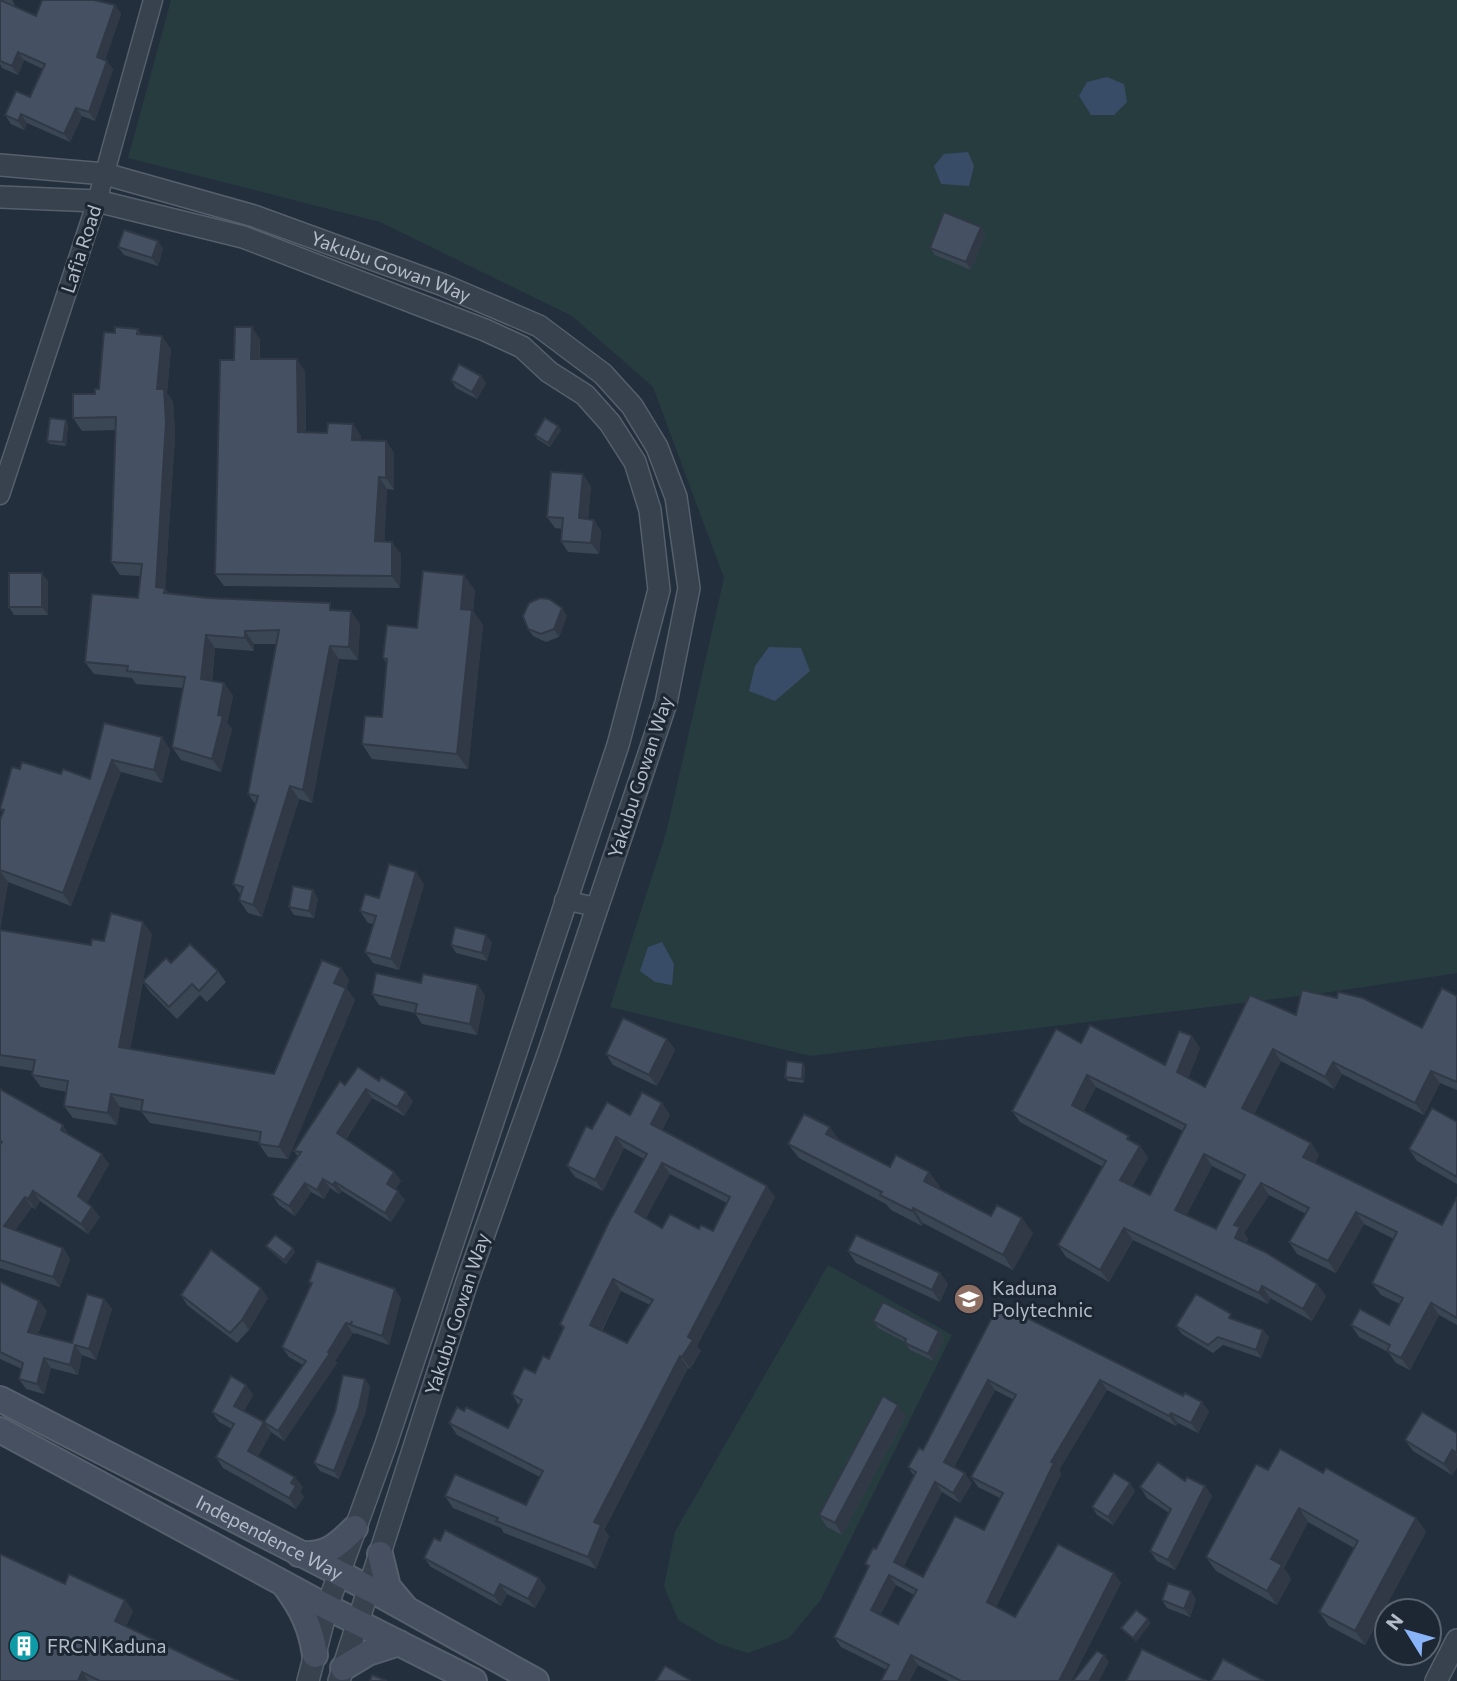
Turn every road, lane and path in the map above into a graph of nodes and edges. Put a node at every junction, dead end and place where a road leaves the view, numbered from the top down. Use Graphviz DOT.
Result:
graph roads {
  1 [pos="153,0"];
  2 [pos="0,164"];
  3 [pos="105,174"];
  4 [pos="0,197"];
  5 [pos="97,201"];
  6 [pos="0,495"];
  7 [pos="564,900"];
  8 [pos="596,907"];
  9 [pos="0,1399"];
  10 [pos="0,1430"];
  11 [pos="355,1528"];
  12 [pos="298,1554"];
  13 [pos="380,1554"];
  14 [pos="338,1574"];
  15 [pos="283,1584"];
  16 [pos="370,1589"];
  17 [pos="327,1607"];
  18 [pos="409,1611"];
  19 [pos="358,1622"];
  20 [pos="1457,1640"];
  21 [pos="399,1643"];
  22 [pos="315,1655"];
  23 [pos="341,1675"];
  24 [pos="308,1681"];
  25 [pos="474,1681"];
  26 [pos="536,1681"];
  27 [pos="1436,1681"];
  1 -- 3 [label="street, Lafia Road"];
  2 -- 3 [label="street, Yakubu Gowan Way"];
  3 -- 5 [label="street, Lafia Road"];
  3 -- 8 [label="street, Yakubu Gowan Way"];
  4 -- 5 [label="street, Yakubu Gowan Way"];
  5 -- 6 [label="street, Lafia Road"];
  5 -- 7 [label="street, Yakubu Gowan Way"];
  7 -- 8 [label="street"];
  7 -- 11 [label="street, Yakubu Gowan Way"];
  8 -- 13 [label="street, Yakubu Gowan Way"];
  9 -- 12 [label="main road, Independence Way"];
  10 -- 15 [label="main road, Independence Way"];
  11 -- 12 [label="main road"];
  11 -- 14 [label="street, Yakubu Gowan Way"];
  12 -- 14 [label="main road, Independence Way"];
  13 -- 16 [label="street, Yakubu Gowan Way"];
  13 -- 18 [label="main road"];
  14 -- 16 [label="main road, Independence Way"];
  14 -- 17 [label="street, Yakubu Gowan Way"];
  15 -- 17 [label="main road, Independence Way"];
  15 -- 22 [label="main road"];
  16 -- 18 [label="main road, Independence Way"];
  16 -- 19 [label="street, Yakubu Gowan Way"];
  17 -- 19 [label="main road, Independence Way"];
  17 -- 22 [label="street, Yakubu Gowan Way"];
  18 -- 26 [label="main road, Independence Way"];
  19 -- 21 [label="main road, Independence Way"];
  19 -- 23 [label="street, Yakubu Gowan Way"];
  20 -- 27 [label="street"];
  21 -- 23 [label="main road"];
  21 -- 25 [label="main road, Independence Way"];
  22 -- 24 [label="street, Yakubu Gowan Way"];
}
